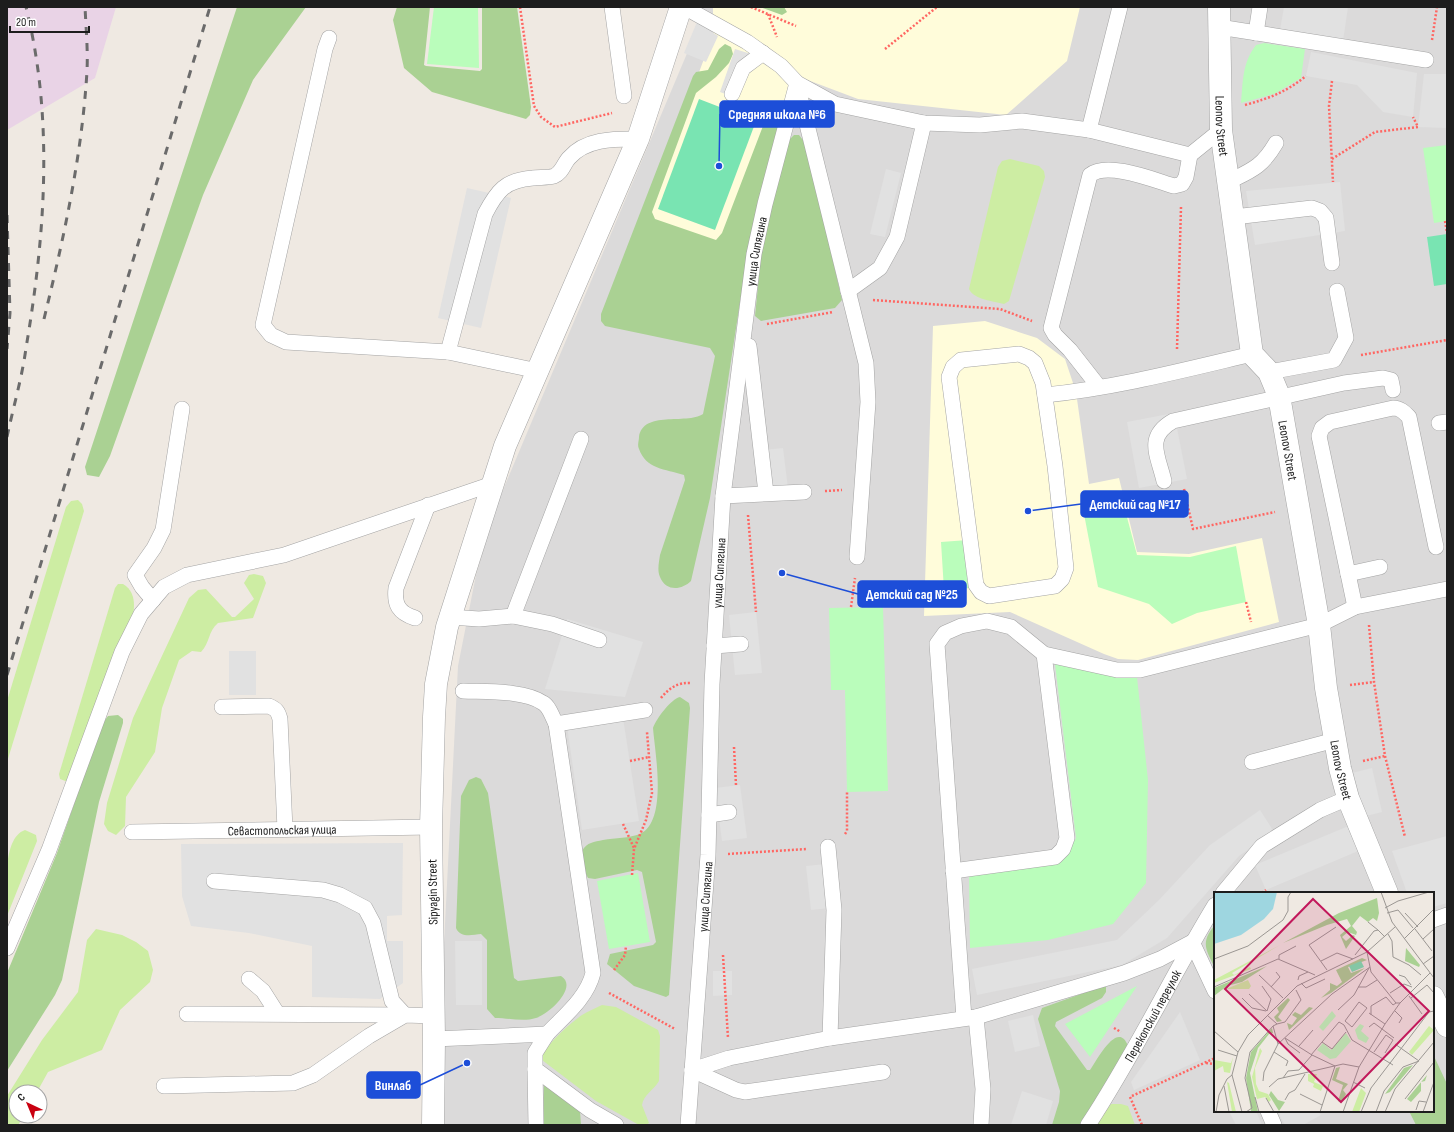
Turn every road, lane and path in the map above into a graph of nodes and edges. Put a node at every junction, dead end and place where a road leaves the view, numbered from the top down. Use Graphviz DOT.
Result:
graph roads {
  1 [pos="520,7"];
  2 [pos="612,7"];
  3 [pos="682,7"];
  4 [pos="751,7"];
  5 [pos="937,7"];
  6 [pos="1120,7"];
  7 [pos="1260,7"];
  8 [pos="1437,7"];
  9 [pos="1219,17"];
  10 [pos="796,26"];
  11 [pos="1256,33"];
  12 [pos="329,38"];
  13 [pos="885,48"];
  14 [pos="763,53"];
  15 [pos="1426,60"];
  16 [pos="1306,76"];
  17 [pos="1332,81"];
  18 [pos="797,84"];
  19 [pos="732,94"];
  20 [pos="624,96"];
  21 [pos="1221,106"];
  22 [pos="1413,117"];
  23 [pos="924,123"];
  24 [pos="1089,130"];
  25 [pos="1221,130"];
  26 [pos="638,140"];
  27 [pos="1276,143"];
  28 [pos="1190,155"];
  29 [pos="1332,159"];
  30 [pos="1228,182"];
  31 [pos="1333,182"];
  32 [pos="1182,184"];
  33 [pos="1234,217"];
  34 [pos="1445,221"];
  35 [pos="1447,233"];
  36 [pos="1332,263"];
  37 [pos="1337,291"];
  38 [pos="850,299"];
  39 [pos="804,317"];
  40 [pos="1051,328"];
  41 [pos="1447,340"];
  42 [pos="749,346"];
  43 [pos="448,352"];
  44 [pos="1252,354"];
  45 [pos="1334,360"];
  46 [pos="538,371"];
  47 [pos="1176,372"];
  48 [pos="1269,372"];
  49 [pos="1099,387"];
  50 [pos="1394,390"];
  51 [pos="1045,395"];
  52 [pos="1279,396"];
  53 [pos="182,409"];
  54 [pos="581,439"];
  55 [pos="1164,481"];
  56 [pos="492,484"];
  57 [pos="1184,487"];
  58 [pos="804,492"];
  59 [pos="766,493"];
  60 [pos="746,495"];
  61 [pos="723,496"];
  62 [pos="428,505"];
  63 [pos="1278,512"];
  64 [pos="1436,547"];
  65 [pos="857,557"];
  66 [pos="1380,567"];
  67 [pos="1348,574"];
  68 [pos="1447,589"];
  69 [pos="153,600"];
  70 [pos="1361,606"];
  71 [pos="851,607"];
  72 [pos="756,612"];
  73 [pos="513,616"];
  74 [pos="450,617"];
  75 [pos="415,618"];
  76 [pos="1319,625"];
  77 [pos="599,640"];
  78 [pos="741,644"];
  79 [pos="714,646"];
  80 [pos="1044,654"];
  81 [pos="1374,682"];
  82 [pos="712,684"];
  83 [pos="1353,684"];
  84 [pos="463,691"];
  85 [pos="222,707"];
  86 [pos="646,710"];
  87 [pos="556,724"];
  88 [pos="1335,740"];
  89 [pos="1385,756"];
  90 [pos="649,757"];
  91 [pos="1368,760"];
  92 [pos="630,761"];
  93 [pos="1252,762"];
  94 [pos="846,792"];
  95 [pos="1348,798"];
  96 [pos="729,812"];
  97 [pos="709,815"];
  98 [pos="623,824"];
  99 [pos="431,827"];
  100 [pos="285,829"];
  101 [pos="132,832"];
  102 [pos="1405,837"];
  103 [pos="828,847"];
  104 [pos="634,849"];
  105 [pos="708,855"];
  106 [pos="953,871"];
  107 [pos="632,875"];
  108 [pos="214,881"];
  109 [pos="1266,890"];
  110 [pos="1224,892"];
  111 [pos="1263,892"];
  112 [pos="1387,892"];
  113 [pos="1214,907"];
  114 [pos="1447,915"];
  115 [pos="1434,920"];
  116 [pos="1192,942"];
  117 [pos="7,948"];
  118 [pos="723,950"];
  119 [pos="249,979"];
  120 [pos="591,984"];
  121 [pos="1214,989"];
  122 [pos="1434,999"];
  123 [pos="277,1013"];
  124 [pos="187,1014"];
  125 [pos="405,1016"];
  126 [pos="434,1016"];
  127 [pos="970,1017"];
  128 [pos="1447,1026"];
  129 [pos="547,1034"];
  130 [pos="830,1038"];
  131 [pos="434,1039"];
  132 [pos="694,1042"];
  133 [pos="729,1058"];
  134 [pos="1214,1058"];
  135 [pos="1205,1063"];
  136 [pos="1214,1064"];
  137 [pos="535,1069"];
  138 [pos="692,1070"];
  139 [pos="883,1072"];
  140 [pos="164,1086"];
  141 [pos="1268,1112"];
  142 [pos="433,1125"];
  143 [pos="536,1125"];
  144 [pos="616,1125"];
  145 [pos="688,1125"];
  146 [pos="981,1125"];
  147 [pos="1088,1125"];
  148 [pos="1142,1125"];
  149 [pos="1274,1125"];
  1 -- 20 [label="path"];
  2 -- 20 [label="lane"];
  3 -- 14 [label="lane"];
  3 -- 26 [label="street"];
  4 -- 10 [label="path"];
  5 -- 13 [label="path"];
  6 -- 24 [label="lane"];
  7 -- 11 [label="lane"];
  8 -- 15 [label="path"];
  9 -- 11 [label="lane"];
  9 -- 21 [label="street, Leonov Street"];
  11 -- 15 [label="lane"];
  12 -- 43 [label="lane"];
  14 -- 18 [label="lane"];
  14 -- 19 [label="lane"];
  16 -- 21 [label="path"];
  17 -- 29 [label="path"];
  18 -- 23 [label="lane"];
  18 -- 38 [label="lane"];
  18 -- 61 [label="lane, улица Сипягина"];
  21 -- 25 [label="street, Leonov Street"];
  22 -- 29 [label="path"];
  23 -- 24 [label="lane"];
  23 -- 38 [label="lane"];
  24 -- 28 [label="lane"];
  25 -- 28 [label="lane"];
  25 -- 30 [label="street, Leonov Street"];
  26 -- 43 [label="lane"];
  26 -- 46 [label="street"];
  27 -- 30 [label="lane"];
  28 -- 32 [label="lane"];
  29 -- 31 [label="path"];
  30 -- 33 [label="street, Leonov Street"];
  32 -- 40 [label="lane"];
  32 -- 47 [label="path"];
  33 -- 36 [label="lane"];
  33 -- 44 [label="street, Leonov Street"];
  34 -- 35 [label="path"];
  37 -- 45 [label="lane"];
  38 -- 39 [label="path"];
  38 -- 40 [label="path"];
  38 -- 65 [label="lane"];
  40 -- 49 [label="lane"];
  41 -- 45 [label="path"];
  42 -- 59 [label="lane"];
  43 -- 46 [label="lane"];
  44 -- 47 [label="lane"];
  44 -- 48 [label="street, Leonov Street"];
  45 -- 48 [label="lane"];
  46 -- 56 [label="street"];
  47 -- 49 [label="lane"];
  48 -- 52 [label="street, Leonov Street"];
  49 -- 51 [label="lane"];
  50 -- 52 [label="lane"];
  51 -- 51 [label="lane"];
  52 -- 55 [label="lane"];
  52 -- 76 [label="street, Leonov Street"];
  53 -- 69 [label="lane"];
  54 -- 73 [label="lane"];
  56 -- 62 [label="lane"];
  56 -- 74 [label="street"];
  57 -- 63 [label="path"];
  58 -- 59 [label="lane"];
  59 -- 60 [label="lane"];
  60 -- 61 [label="lane"];
  60 -- 72 [label="path"];
  61 -- 79 [label="lane, улица Сипягина"];
  62 -- 69 [label="lane"];
  62 -- 75 [label="lane"];
  64 -- 67 [label="lane"];
  65 -- 71 [label="path"];
  66 -- 67 [label="lane"];
  67 -- 70 [label="lane"];
  68 -- 70 [label="lane"];
  69 -- 117 [label="lane"];
  70 -- 76 [label="lane"];
  70 -- 81 [label="path"];
  73 -- 74 [label="lane"];
  73 -- 77 [label="lane"];
  74 -- 99 [label="street, Sipyagin Street"];
  76 -- 80 [label="lane"];
  76 -- 88 [label="street, Leonov Street"];
  78 -- 79 [label="lane"];
  79 -- 82 [label="lane, улица Сипягина"];
  80 -- 106 [label="lane"];
  80 -- 106 [label="lane"];
  81 -- 83 [label="path"];
  81 -- 89 [label="path"];
  82 -- 86 [label="path"];
  82 -- 97 [label="lane, улица Сипягина"];
  84 -- 87 [label="lane"];
  85 -- 100 [label="lane"];
  86 -- 87 [label="lane"];
  86 -- 90 [label="path"];
  87 -- 120 [label="lane"];
  88 -- 93 [label="lane"];
  88 -- 95 [label="street, Leonov Street"];
  89 -- 91 [label="path"];
  89 -- 102 [label="path"];
  90 -- 92 [label="path"];
  90 -- 104 [label="path"];
  94 -- 103 [label="path"];
  95 -- 110 [label="lane"];
  95 -- 112 [label="street, Leonov Street"];
  96 -- 97 [label="lane"];
  97 -- 105 [label="lane, улица Сипягина"];
  98 -- 104 [label="path"];
  99 -- 100 [label="lane, Севастопольская улица"];
  99 -- 126 [label="street, Sipyagin Street"];
  100 -- 101 [label="lane, Севастопольская улица"];
  103 -- 105 [label="path"];
  103 -- 130 [label="lane"];
  104 -- 107 [label="path"];
  105 -- 132 [label="lane, улица Сипягина"];
  106 -- 127 [label="lane"];
  108 -- 125 [label="lane"];
  109 -- 111 [label="path"];
  113 -- 116 [label="lane, Перекопский переулок"];
  114 -- 115 [label="lane"];
  116 -- 121 [label="lane"];
  116 -- 127 [label="lane"];
  116 -- 147 [label="lane, Перекопский переулок"];
  118 -- 133 [label="path"];
  119 -- 123 [label="lane"];
  120 -- 129 [label="lane"];
  120 -- 132 [label="path"];
  122 -- 128 [label="street"];
  123 -- 124 [label="lane"];
  123 -- 125 [label="lane"];
  125 -- 126 [label="lane"];
  125 -- 140 [label="lane"];
  126 -- 131 [label="street, Sipyagin Street"];
  127 -- 130 [label="lane"];
  127 -- 146 [label="lane"];
  129 -- 131 [label="lane"];
  129 -- 137 [label="lane"];
  130 -- 133 [label="lane"];
  131 -- 142 [label="street, Sipyagin Street"];
  132 -- 138 [label="lane, улица Сипягина"];
  133 -- 138 [label="lane"];
  134 -- 135 [label="path"];
  135 -- 136 [label="path"];
  135 -- 148 [label="path"];
  137 -- 143 [label="lane"];
  137 -- 144 [label="lane"];
  138 -- 139 [label="lane"];
  138 -- 145 [label="lane, улица Сипягина"];
  141 -- 149 [label="lane"];
}
